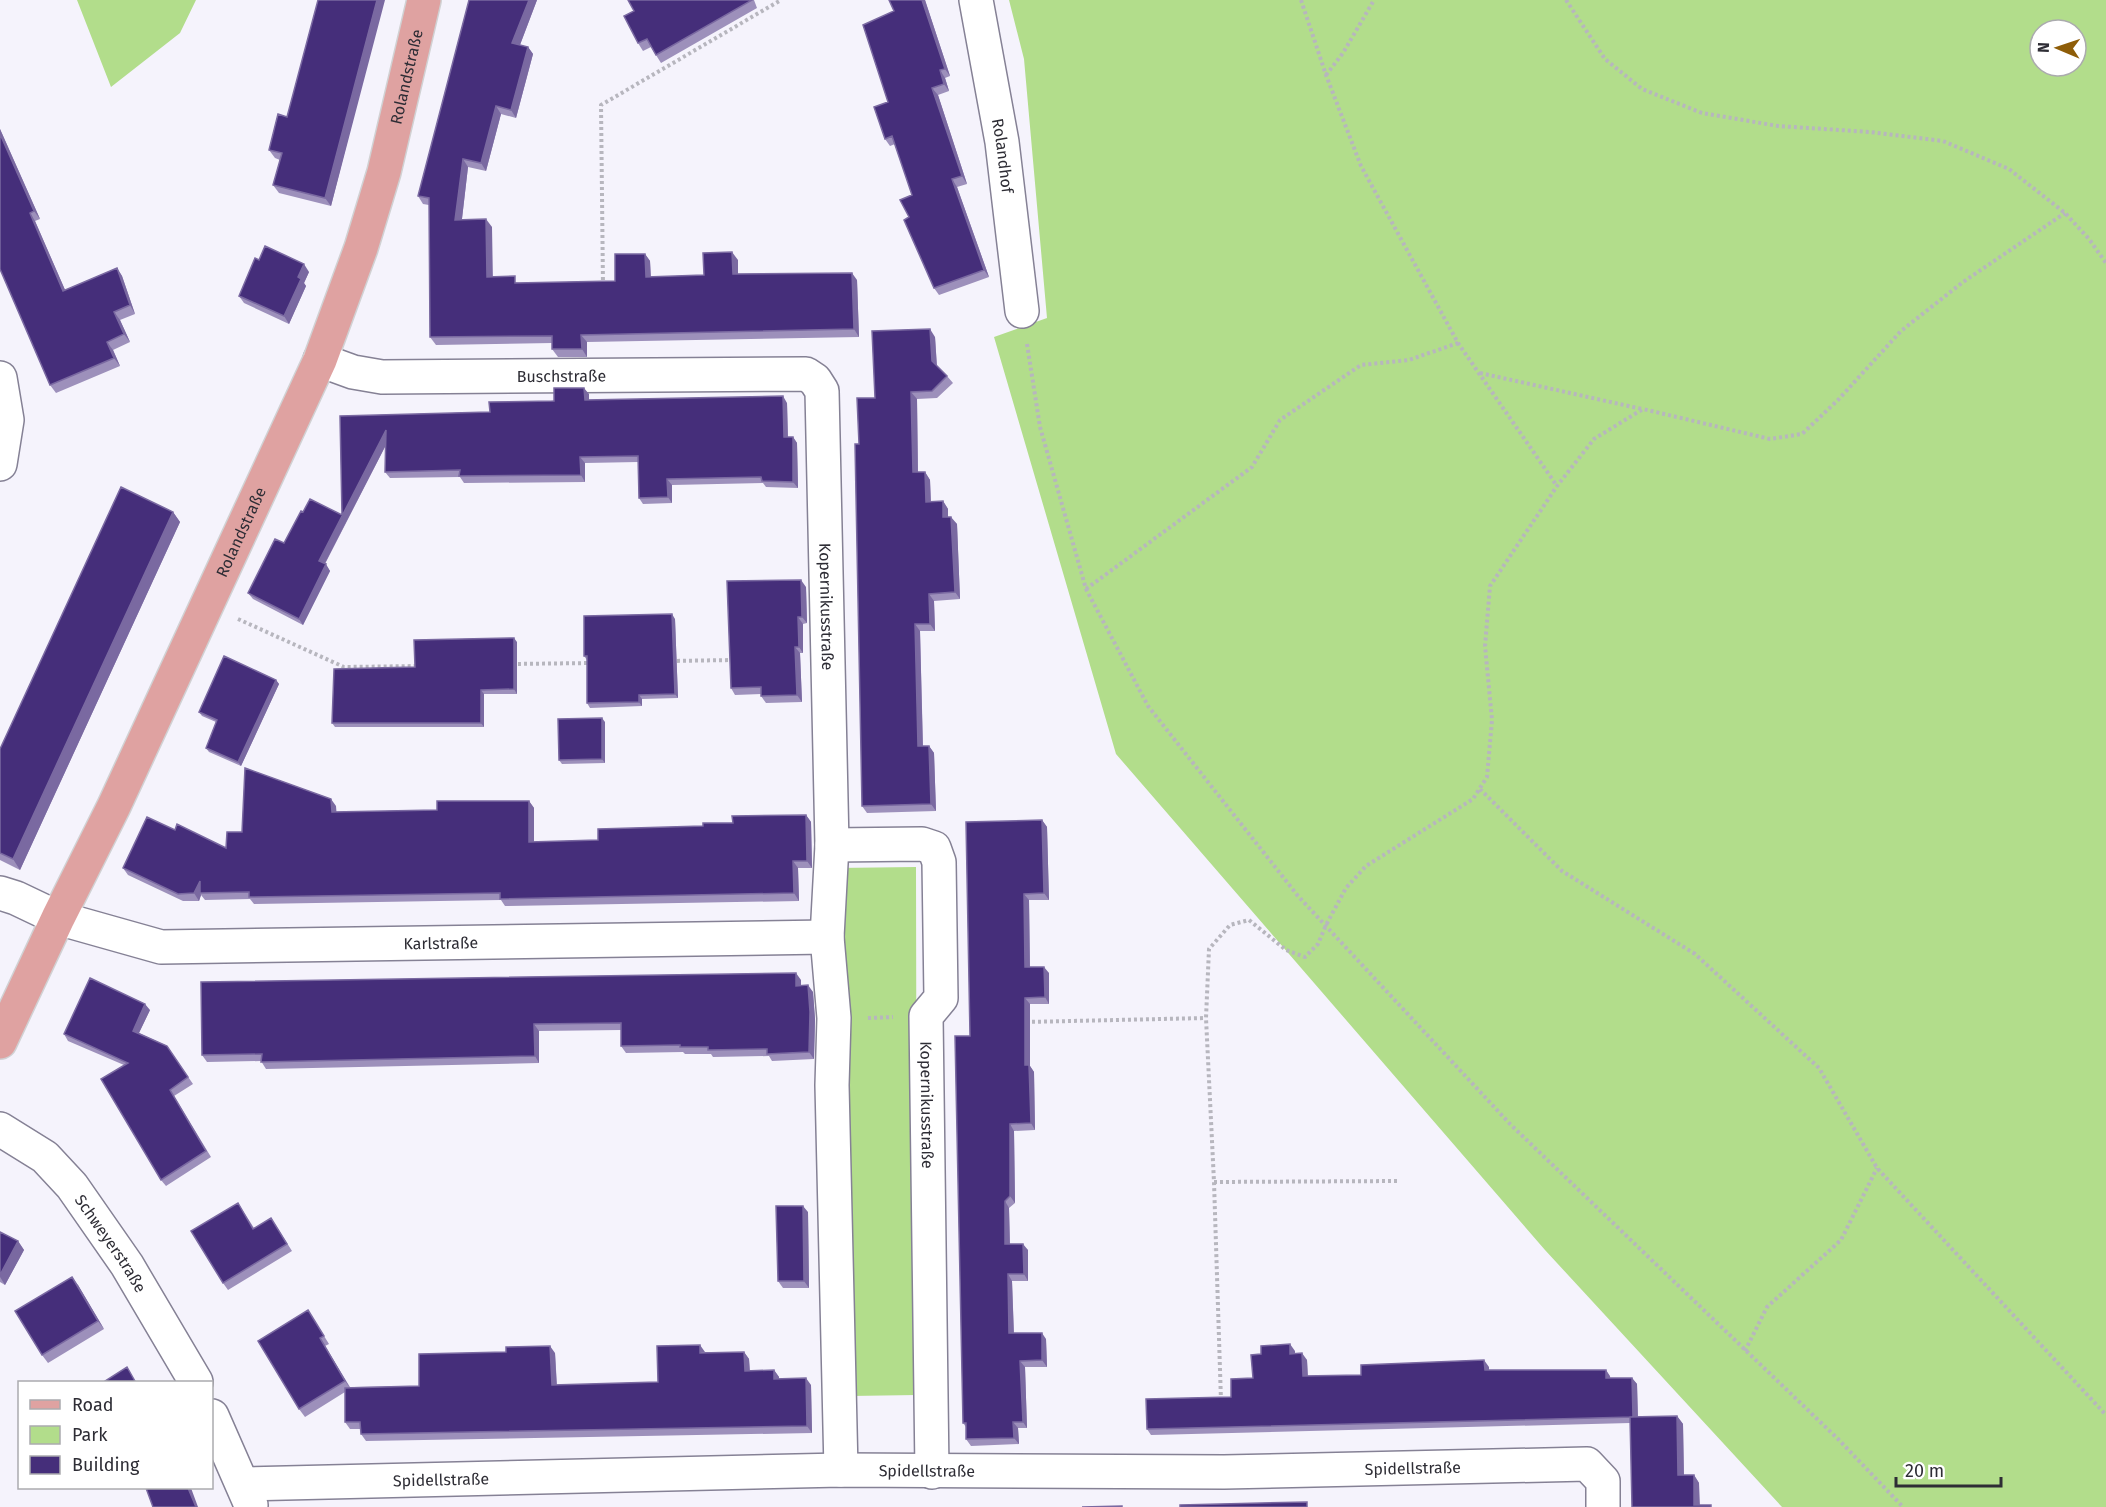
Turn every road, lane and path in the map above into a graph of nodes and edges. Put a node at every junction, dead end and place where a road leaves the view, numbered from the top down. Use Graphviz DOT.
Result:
graph roads {
  1 [pos="424,0"];
  2 [pos="781,0"];
  3 [pos="976,0"];
  4 [pos="1301,0"];
  5 [pos="1374,0"];
  6 [pos="1566,0"];
  7 [pos="1326,75"];
  8 [pos="2065,213"];
  9 [pos="2106,263"];
  10 [pos="603,293"];
  11 [pos="1022,311"];
  12 [pos="1458,343"];
  13 [pos="320,360"];
  14 [pos="1479,373"];
  15 [pos="806,374"];
  16 [pos="0,378"];
  17 [pos="1643,409"];
  18 [pos="0,464"];
  19 [pos="1557,486"];
  20 [pos="1086,589"];
  21 [pos="207,605"];
  22 [pos="733,660"];
  23 [pos="663,661"];
  24 [pos="604,662"];
  25 [pos="509,664"];
  26 [pos="426,666"];
  27 [pos="1480,789"];
  28 [pos="832,845"];
  29 [pos="0,893"];
  30 [pos="58,918"];
  31 [pos="1326,925"];
  32 [pos="827,937"];
  33 [pos="926,1016"];
  34 [pos="834,1018"];
  35 [pos="1206,1018"];
  36 [pos="1017,1023"];
  37 [pos="0,1042"];
  38 [pos="0,1129"];
  39 [pos="1876,1168"];
  40 [pos="1400,1180"];
  41 [pos="1214,1182"];
  42 [pos="1745,1351"];
  43 [pos="195,1381"];
  44 [pos="1221,1402"];
  45 [pos="2106,1415"];
  46 [pos="213,1418"];
  47 [pos="841,1470"];
  48 [pos="932,1472"];
  49 [pos="1603,1494"];
  50 [pos="247,1496"];
  51 [pos="1903,1507"];
  1 -- 13 [label="main road, Rolandstraße"];
  2 -- 10 [label="path"];
  3 -- 11 [label="street, Rolandhof"];
  4 -- 7 [label="path"];
  5 -- 7 [label="path"];
  6 -- 8 [label="path"];
  7 -- 12 [label="path"];
  8 -- 9 [label="path"];
  8 -- 17 [label="path"];
  11 -- 20 [label="path"];
  12 -- 14 [label="path"];
  12 -- 20 [label="path"];
  13 -- 15 [label="street, Buschstraße"];
  13 -- 21 [label="main road, Rolandstraße"];
  14 -- 17 [label="path"];
  14 -- 19 [label="path"];
  15 -- 28 [label="street, Kopernikusstraße"];
  16 -- 18 [label="street"];
  17 -- 19 [label="path"];
  19 -- 27 [label="path"];
  20 -- 31 [label="path"];
  21 -- 26 [label="path"];
  21 -- 30 [label="main road, Rolandstraße"];
  22 -- 23 [label="path"];
  24 -- 25 [label="path"];
  27 -- 31 [label="path"];
  27 -- 39 [label="path"];
  28 -- 32 [label="street, Kopernikusstraße"];
  28 -- 33 [label="street"];
  29 -- 30 [label="street, Karlstraße"];
  30 -- 32 [label="street, Karlstraße"];
  30 -- 37 [label="main road, Rolandstraße"];
  31 -- 35 [label="path"];
  31 -- 42 [label="path"];
  32 -- 34 [label="street, Kopernikusstraße"];
  33 -- 34 [label="path"];
  33 -- 48 [label="street, Kopernikusstraße"];
  34 -- 47 [label="street, Kopernikusstraße"];
  35 -- 36 [label="path"];
  35 -- 41 [label="path"];
  38 -- 43 [label="street, Schweyerstraße"];
  39 -- 42 [label="path"];
  39 -- 45 [label="path"];
  40 -- 41 [label="path"];
  41 -- 44 [label="path"];
  42 -- 51 [label="path"];
  46 -- 50 [label="street"];
  47 -- 48 [label="street, Spidellstraße"];
  47 -- 50 [label="street, Spidellstraße"];
  48 -- 49 [label="street, Spidellstraße"];
}
